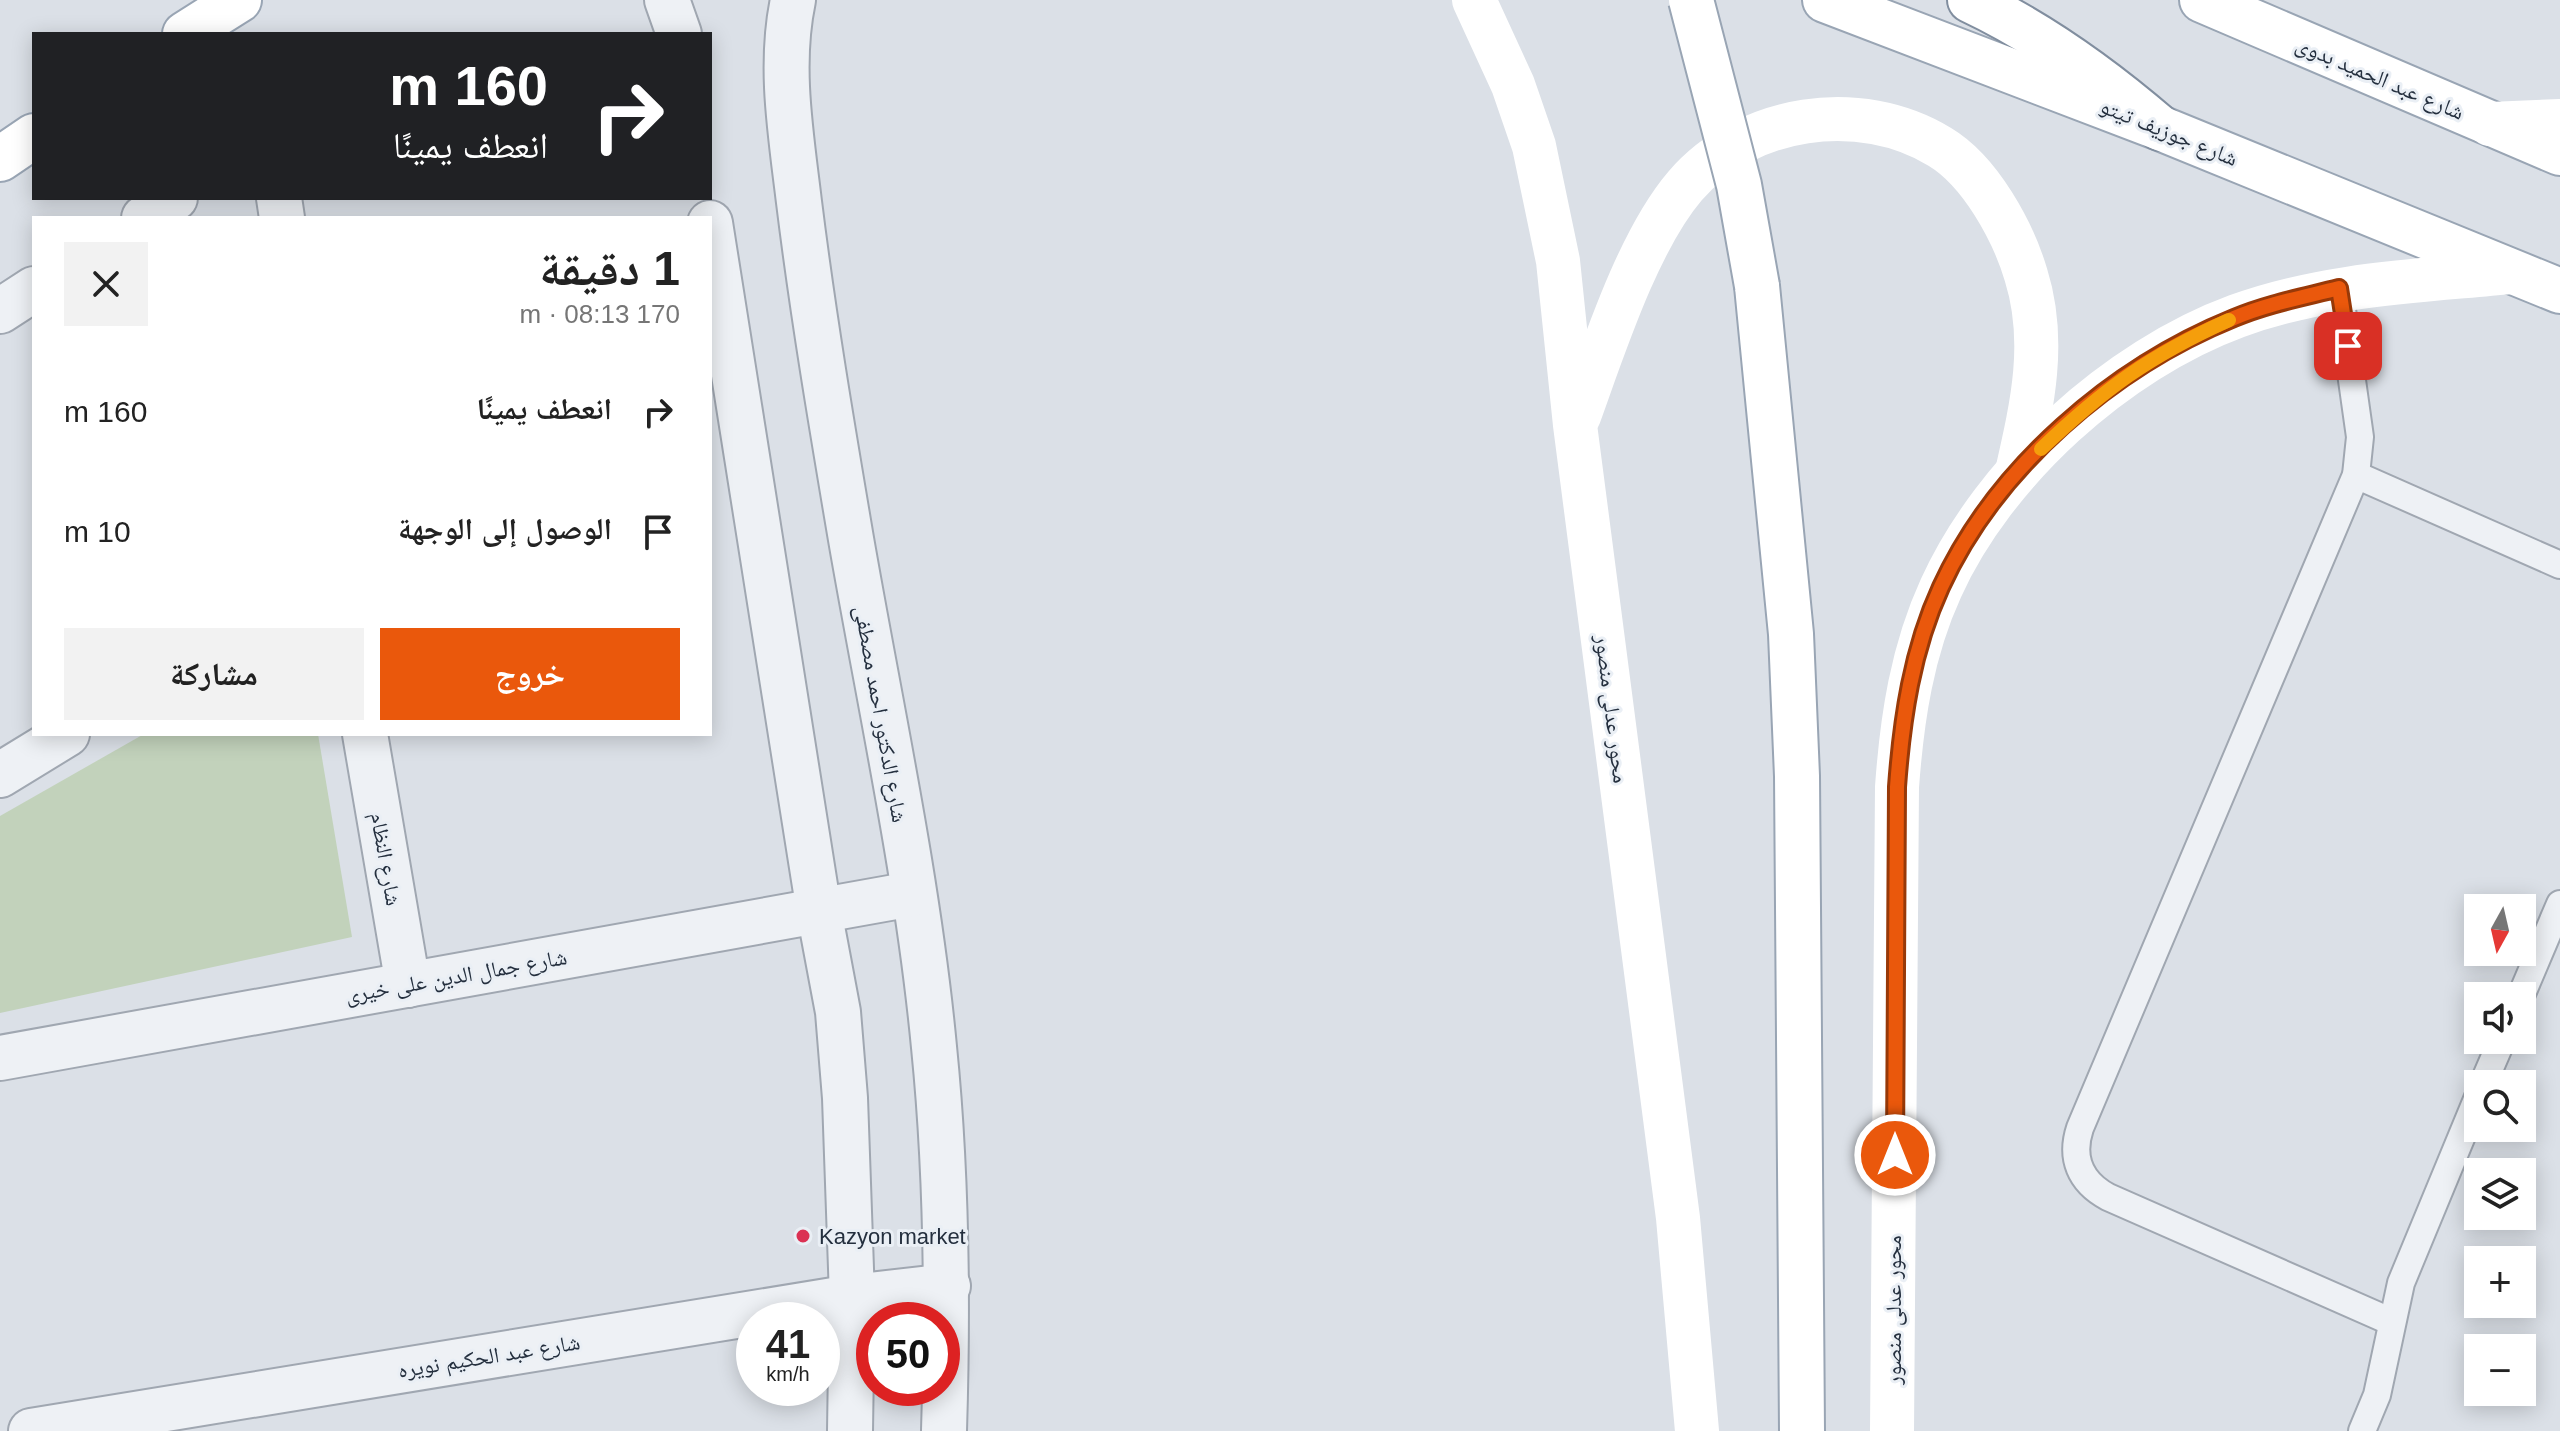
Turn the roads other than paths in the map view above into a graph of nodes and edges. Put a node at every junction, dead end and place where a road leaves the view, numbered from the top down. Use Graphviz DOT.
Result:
graph roads {
  1 [pos="239,0"];
  2 [pos="793,0"];
  3 [pos="1474,0"];
  4 [pos="1691,0"];
  5 [pos="1825,0"];
  6 [pos="1970,0"];
  7 [pos="2202,0"];
  8 [pos="191,32"];
  9 [pos="2560,121"];
  10 [pos="2490,124"];
  11 [pos="2160,128"];
  12 [pos="32,137"];
  13 [pos="2560,153"];
  14 [pos="0,159"];
  15 [pos="172,200"];
  16 [pos="147,216"];
  17 [pos="712,234"];
  18 [pos="2510,272"];
  19 [pos="2339,288"];
  20 [pos="32,290"];
  21 [pos="2560,291"];
  22 [pos="0,311"];
  23 [pos="1575,425"];
  24 [pos="2017,472"];
  25 [pos="2356,475"];
  26 [pos="2560,565"];
  27 [pos="64,736"];
  28 [pos="365,736"];
  29 [pos="0,775"];
  30 [pos="912,894"];
  31 [pos="2560,904"];
  32 [pos="819,911"];
  33 [pos="2527,982"];
  34 [pos="408,985"];
  35 [pos="0,1058"];
  36 [pos="2464,1131"];
  37 [pos="948,1286"];
  38 [pos="852,1297"];
  39 [pos="2392,1322"];
  40 [pos="31,1431"];
  41 [pos="850,1431"];
  42 [pos="944,1431"];
  43 [pos="1697,1431"];
  44 [pos="1802,1431"];
  45 [pos="1892,1431"];
  46 [pos="2362,1431"];
  1 -- 8 [label="main road"];
  2 -- 30 [label="street, شارع الدكتور احمد مصطفى"];
  3 -- 23 [label="main road, محور عدلى منصور"];
  4 -- 44 [label="main road, bridge"];
  5 -- 11 [label="main road, شارع جوزيف تيتو"];
  6 -- 11 [label="main road"];
  7 -- 10 [label="main road, شارع عبد الحميد بدوى"];
  9 -- 10 [label="main road"];
  10 -- 13 [label="main road, شارع عبد الحميد بدوى"];
  11 -- 18 [label="main road, شارع جوزيف تيتو"];
  12 -- 14 [label="main road"];
  15 -- 16 [label="street"];
  17 -- 32 [label="street"];
  18 -- 19 [label="main road, محور عدلى منصور"];
  18 -- 21 [label="main road"];
  19 -- 24 [label="main road, محور عدلى منصور"];
  19 -- 25 [label="lane"];
  20 -- 22 [label="street"];
  23 -- 24 [label="main road"];
  23 -- 43 [label="main road, محور عدلى منصور"];
  24 -- 45 [label="main road, محور عدلى منصور"];
  25 -- 26 [label="lane"];
  25 -- 39 [label="lane"];
  27 -- 29 [label="street"];
  28 -- 34 [label="street, شارع النظام"];
  30 -- 32 [label="street, شارع جمال الدين على خيرى"];
  30 -- 37 [label="street, شارع الدكتور احمد مصطفى"];
  31 -- 33 [label="lane"];
  32 -- 34 [label="street, شارع جمال الدين على خيرى"];
  32 -- 38 [label="street"];
  34 -- 35 [label="street, شارع جمال الدين على خيرى"];
  36 -- 39 [label="lane"];
  37 -- 38 [label="street, شارع عبد الحكيم نويره"];
  37 -- 42 [label="street, شارع الدكتور احمد مصطفى"];
  38 -- 40 [label="street, شارع عبد الحكيم نويره"];
  38 -- 41 [label="street"];
  39 -- 46 [label="lane"];
}
